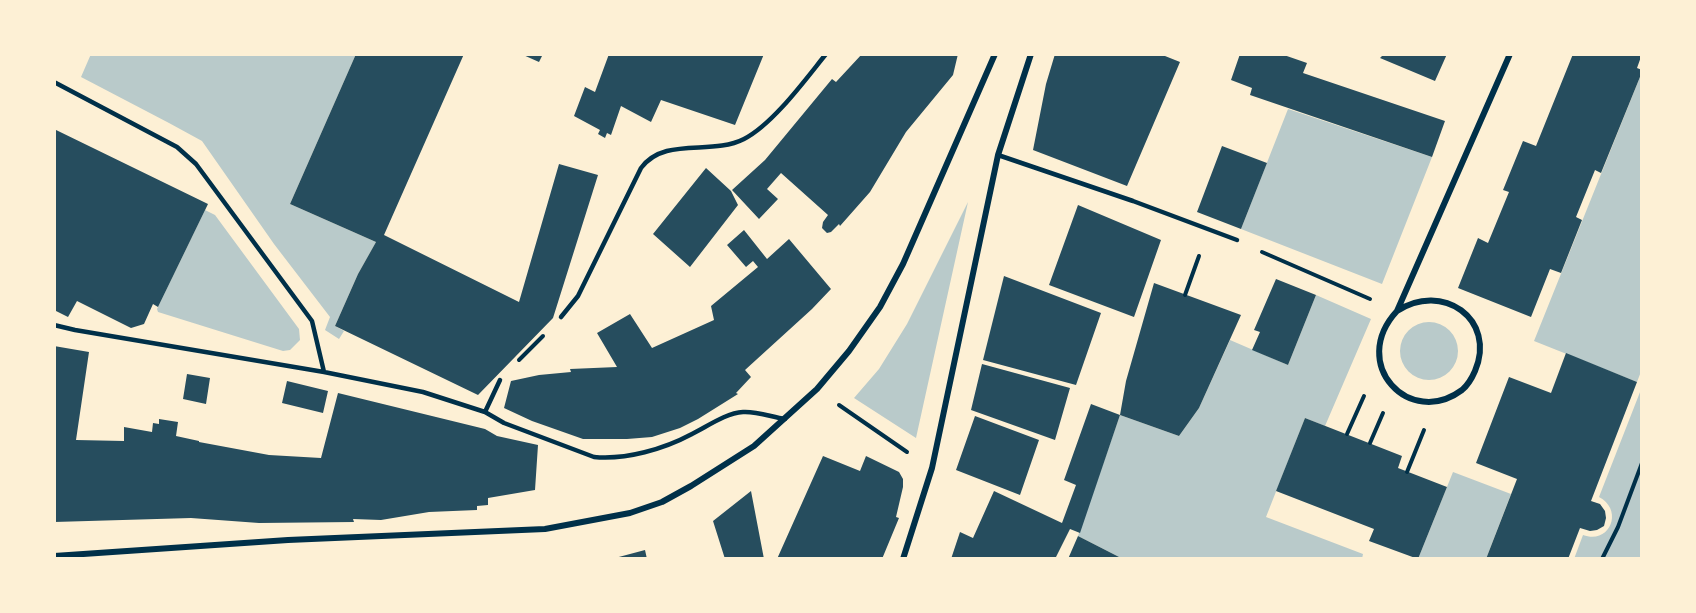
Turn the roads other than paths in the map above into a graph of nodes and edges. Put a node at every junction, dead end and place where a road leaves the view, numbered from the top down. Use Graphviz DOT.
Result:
graph roads {
  1 [pos="826,54"];
  2 [pos="995,54"];
  3 [pos="1031,54"];
  4 [pos="1510,54"];
  5 [pos="54,82"];
  6 [pos="998,155"];
  7 [pos="1237,240"];
  8 [pos="1397,311"];
  9 [pos="561,317"];
  10 [pos="54,325"];
  11 [pos="324,372"];
  12 [pos="500,380"];
  13 [pos="485,412"];
  14 [pos="784,419"];
  15 [pos="54,556"];
  16 [pos="66,557"];
  17 [pos="903,559"];
  1 -- 9 [label="lane"];
  2 -- 14 [label="street"];
  3 -- 6 [label="street"];
  4 -- 8 [label="street"];
  5 -- 11 [label="lane"];
  6 -- 7 [label="lane"];
  6 -- 17 [label="street"];
  8 -- 8 [label="street"];
  10 -- 11 [label="lane"];
  11 -- 13 [label="lane"];
  12 -- 13 [label="lane"];
  13 -- 14 [label="lane"];
  14 -- 16 [label="street"];
  15 -- 16 [label="street"];
}
